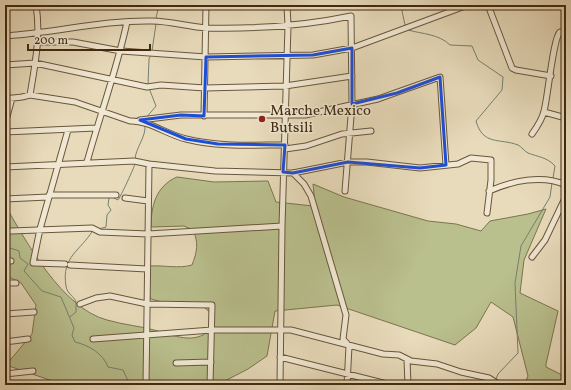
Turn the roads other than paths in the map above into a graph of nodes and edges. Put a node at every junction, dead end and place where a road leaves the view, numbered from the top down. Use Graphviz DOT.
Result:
graph roads {
  1 [pos="36,5"];
  2 [pos="206,5"];
  3 [pos="287,5"];
  4 [pos="468,5"];
  5 [pos="488,5"];
  6 [pos="562,5"];
  7 [pos="452,8"];
  8 [pos="566,10"];
  9 [pos="127,22"];
  10 [pos="288,26"];
  11 [pos="205,28"];
  12 [pos="38,32"];
  13 [pos="566,32"];
  14 [pos="5,36"];
  15 [pos="38,42"];
  16 [pos="352,48"];
  17 [pos="121,51"];
  18 [pos="286,55"];
  19 [pos="206,57"];
  20 [pos="35,63"];
  21 [pos="5,65"];
  22 [pos="352,76"];
  23 [pos="551,76"];
  24 [pos="112,80"];
  25 [pos="285,86"];
  26 [pos="205,88"];
  27 [pos="30,95"];
  28 [pos="12,98"];
  29 [pos="5,99"];
  30 [pos="352,104"];
  31 [pos="101,110"];
  32 [pos="544,112"];
  33 [pos="204,116"];
  34 [pos="285,116"];
  35 [pos="566,118"];
  36 [pos="140,120"];
  37 [pos="5,124"];
  38 [pos="96,128"];
  39 [pos="68,130"];
  40 [pos="5,132"];
  41 [pos="371,132"];
  42 [pos="350,133"];
  43 [pos="532,134"];
  44 [pos="285,147"];
  45 [pos="86,162"];
  46 [pos="348,162"];
  47 [pos="57,164"];
  48 [pos="149,164"];
  49 [pos="446,165"];
  50 [pos="5,167"];
  51 [pos="283,172"];
  52 [pos="293,173"];
  53 [pos="566,185"];
  54 [pos="345,191"];
  55 [pos="489,191"];
  56 [pos="116,194"];
  57 [pos="49,196"];
  58 [pos="566,196"];
  59 [pos="125,198"];
  60 [pos="5,199"];
  61 [pos="148,201"];
  62 [pos="487,213"];
  63 [pos="282,226"];
  64 [pos="40,229"];
  65 [pos="11,231"];
  66 [pos="148,234"];
  67 [pos="532,257"];
  68 [pos="5,261"];
  69 [pos="11,261"];
  70 [pos="147,269"];
  71 [pos="5,283"];
  72 [pos="16,283"];
  73 [pos="80,304"];
  74 [pos="147,304"];
  75 [pos="34,312"];
  76 [pos="5,314"];
  77 [pos="280,329"];
  78 [pos="212,330"];
  79 [pos="147,334"];
  80 [pos="28,339"];
  81 [pos="94,339"];
  82 [pos="5,342"];
  83 [pos="349,346"];
  84 [pos="280,357"];
  85 [pos="407,359"];
  86 [pos="211,362"];
  87 [pos="176,363"];
  88 [pos="32,371"];
  89 [pos="5,374"];
  90 [pos="348,374"];
  91 [pos="497,382"];
  92 [pos="146,385"];
  93 [pos="210,385"];
  94 [pos="280,385"];
  95 [pos="347,385"];
  96 [pos="391,385"];
  97 [pos="408,385"];
  1 -- 12 [label="street"];
  2 -- 11 [label="street"];
  3 -- 10 [label="street"];
  4 -- 7 [label="street"];
  5 -- 23 [label="street"];
  6 -- 8 [label="street"];
  7 -- 16 [label="street"];
  9 -- 11 [label="street"];
  9 -- 12 [label="street"];
  9 -- 17 [label="street"];
  10 -- 11 [label="street"];
  10 -- 16 [label="street"];
  10 -- 18 [label="street"];
  11 -- 19 [label="street"];
  12 -- 14 [label="street"];
  12 -- 15 [label="street"];
  13 -- 23 [label="street"];
  15 -- 17 [label="street"];
  15 -- 20 [label="street"];
  16 -- 18 [label="street"];
  16 -- 22 [label="street"];
  17 -- 19 [label="street"];
  17 -- 24 [label="street"];
  18 -- 19 [label="street"];
  18 -- 25 [label="street"];
  19 -- 26 [label="street"];
  20 -- 21 [label="street"];
  20 -- 24 [label="street"];
  20 -- 27 [label="street"];
  22 -- 25 [label="street"];
  22 -- 30 [label="street"];
  23 -- 32 [label="street"];
  24 -- 26 [label="street"];
  24 -- 31 [label="street"];
  25 -- 26 [label="street"];
  25 -- 34 [label="street"];
  26 -- 33 [label="street"];
  27 -- 28 [label="street"];
  27 -- 31 [label="street"];
  28 -- 29 [label="street"];
  28 -- 37 [label="street"];
  30 -- 34 [label="street"];
  30 -- 42 [label="street"];
  30 -- 49 [label="street"];
  31 -- 36 [label="street"];
  31 -- 38 [label="street"];
  32 -- 35 [label="street"];
  32 -- 43 [label="street"];
  33 -- 34 [label="street"];
  33 -- 36 [label="street"];
  34 -- 44 [label="street"];
  36 -- 44 [label="street"];
  38 -- 39 [label="street"];
  38 -- 45 [label="street"];
  39 -- 40 [label="street"];
  39 -- 47 [label="street"];
  41 -- 42 [label="street"];
  42 -- 44 [label="street"];
  42 -- 46 [label="street"];
  44 -- 51 [label="street"];
  45 -- 47 [label="street"];
  45 -- 48 [label="street"];
  46 -- 49 [label="street"];
  46 -- 52 [label="street"];
  46 -- 54 [label="street"];
  47 -- 50 [label="street"];
  47 -- 57 [label="street"];
  48 -- 51 [label="street"];
  48 -- 61 [label="street"];
  49 -- 55 [label="street"];
  51 -- 52 [label="street"];
  51 -- 63 [label="street"];
  52 -- 83 [label="street"];
  53 -- 55 [label="street"];
  55 -- 62 [label="street"];
  56 -- 57 [label="street"];
  57 -- 60 [label="street"];
  57 -- 64 [label="street"];
  58 -- 67 [label="street"];
  59 -- 61 [label="street"];
  61 -- 66 [label="street"];
  63 -- 66 [label="street"];
  63 -- 77 [label="street"];
  64 -- 65 [label="street"];
  64 -- 66 [label="street"];
  64 -- 70 [label="street"];
  66 -- 70 [label="street"];
  68 -- 69 [label="street"];
  70 -- 74 [label="street"];
  71 -- 72 [label="street"];
  73 -- 74 [label="street"];
  74 -- 78 [label="street"];
  74 -- 79 [label="street"];
  75 -- 76 [label="street"];
  77 -- 78 [label="street"];
  77 -- 83 [label="street"];
  77 -- 84 [label="street"];
  78 -- 79 [label="street"];
  78 -- 86 [label="street"];
  79 -- 81 [label="street"];
  79 -- 92 [label="street"];
  80 -- 82 [label="street"];
  83 -- 85 [label="street"];
  83 -- 90 [label="street"];
  84 -- 90 [label="street"];
  84 -- 94 [label="street"];
  85 -- 91 [label="street"];
  85 -- 97 [label="street"];
  86 -- 87 [label="street"];
  86 -- 93 [label="street"];
  88 -- 89 [label="street"];
  90 -- 95 [label="street"];
  90 -- 96 [label="street"];
}
